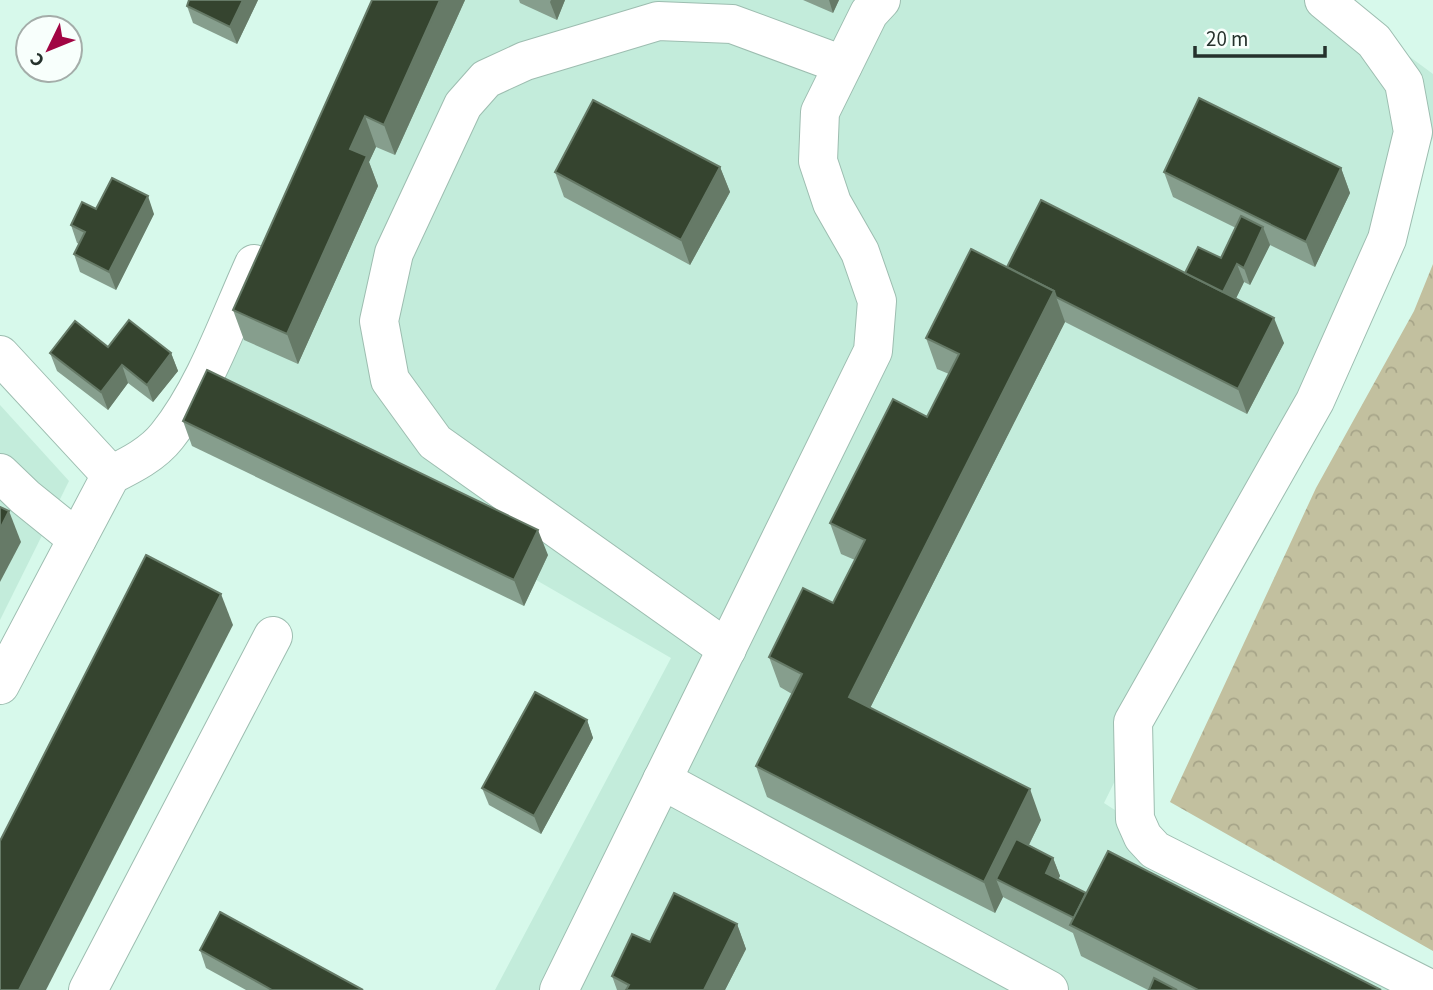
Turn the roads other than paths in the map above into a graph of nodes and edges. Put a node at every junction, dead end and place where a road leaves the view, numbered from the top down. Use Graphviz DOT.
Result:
graph roads {
  1 [pos="881,0"];
  2 [pos="1324,0"];
  3 [pos="844,65"];
  4 [pos="266,236"];
  5 [pos="0,355"];
  6 [pos="0,473"];
  7 [pos="111,475"];
  8 [pos="77,539"];
  9 [pos="274,636"];
  10 [pos="727,649"];
  11 [pos="0,685"];
  12 [pos="662,780"];
  13 [pos="88,990"];
  14 [pos="559,990"];
  15 [pos="1049,990"];
  16 [pos="1432,990"];
  1 -- 3 [label="street"];
  2 -- 16 [label="street"];
  3 -- 10 [label="street"];
  3 -- 10 [label="street"];
  4 -- 7 [label="street"];
  5 -- 7 [label="street"];
  6 -- 8 [label="street"];
  7 -- 8 [label="street"];
  8 -- 11 [label="street"];
  9 -- 13 [label="street"];
  10 -- 12 [label="street"];
  12 -- 14 [label="street"];
  12 -- 15 [label="street"];
}
